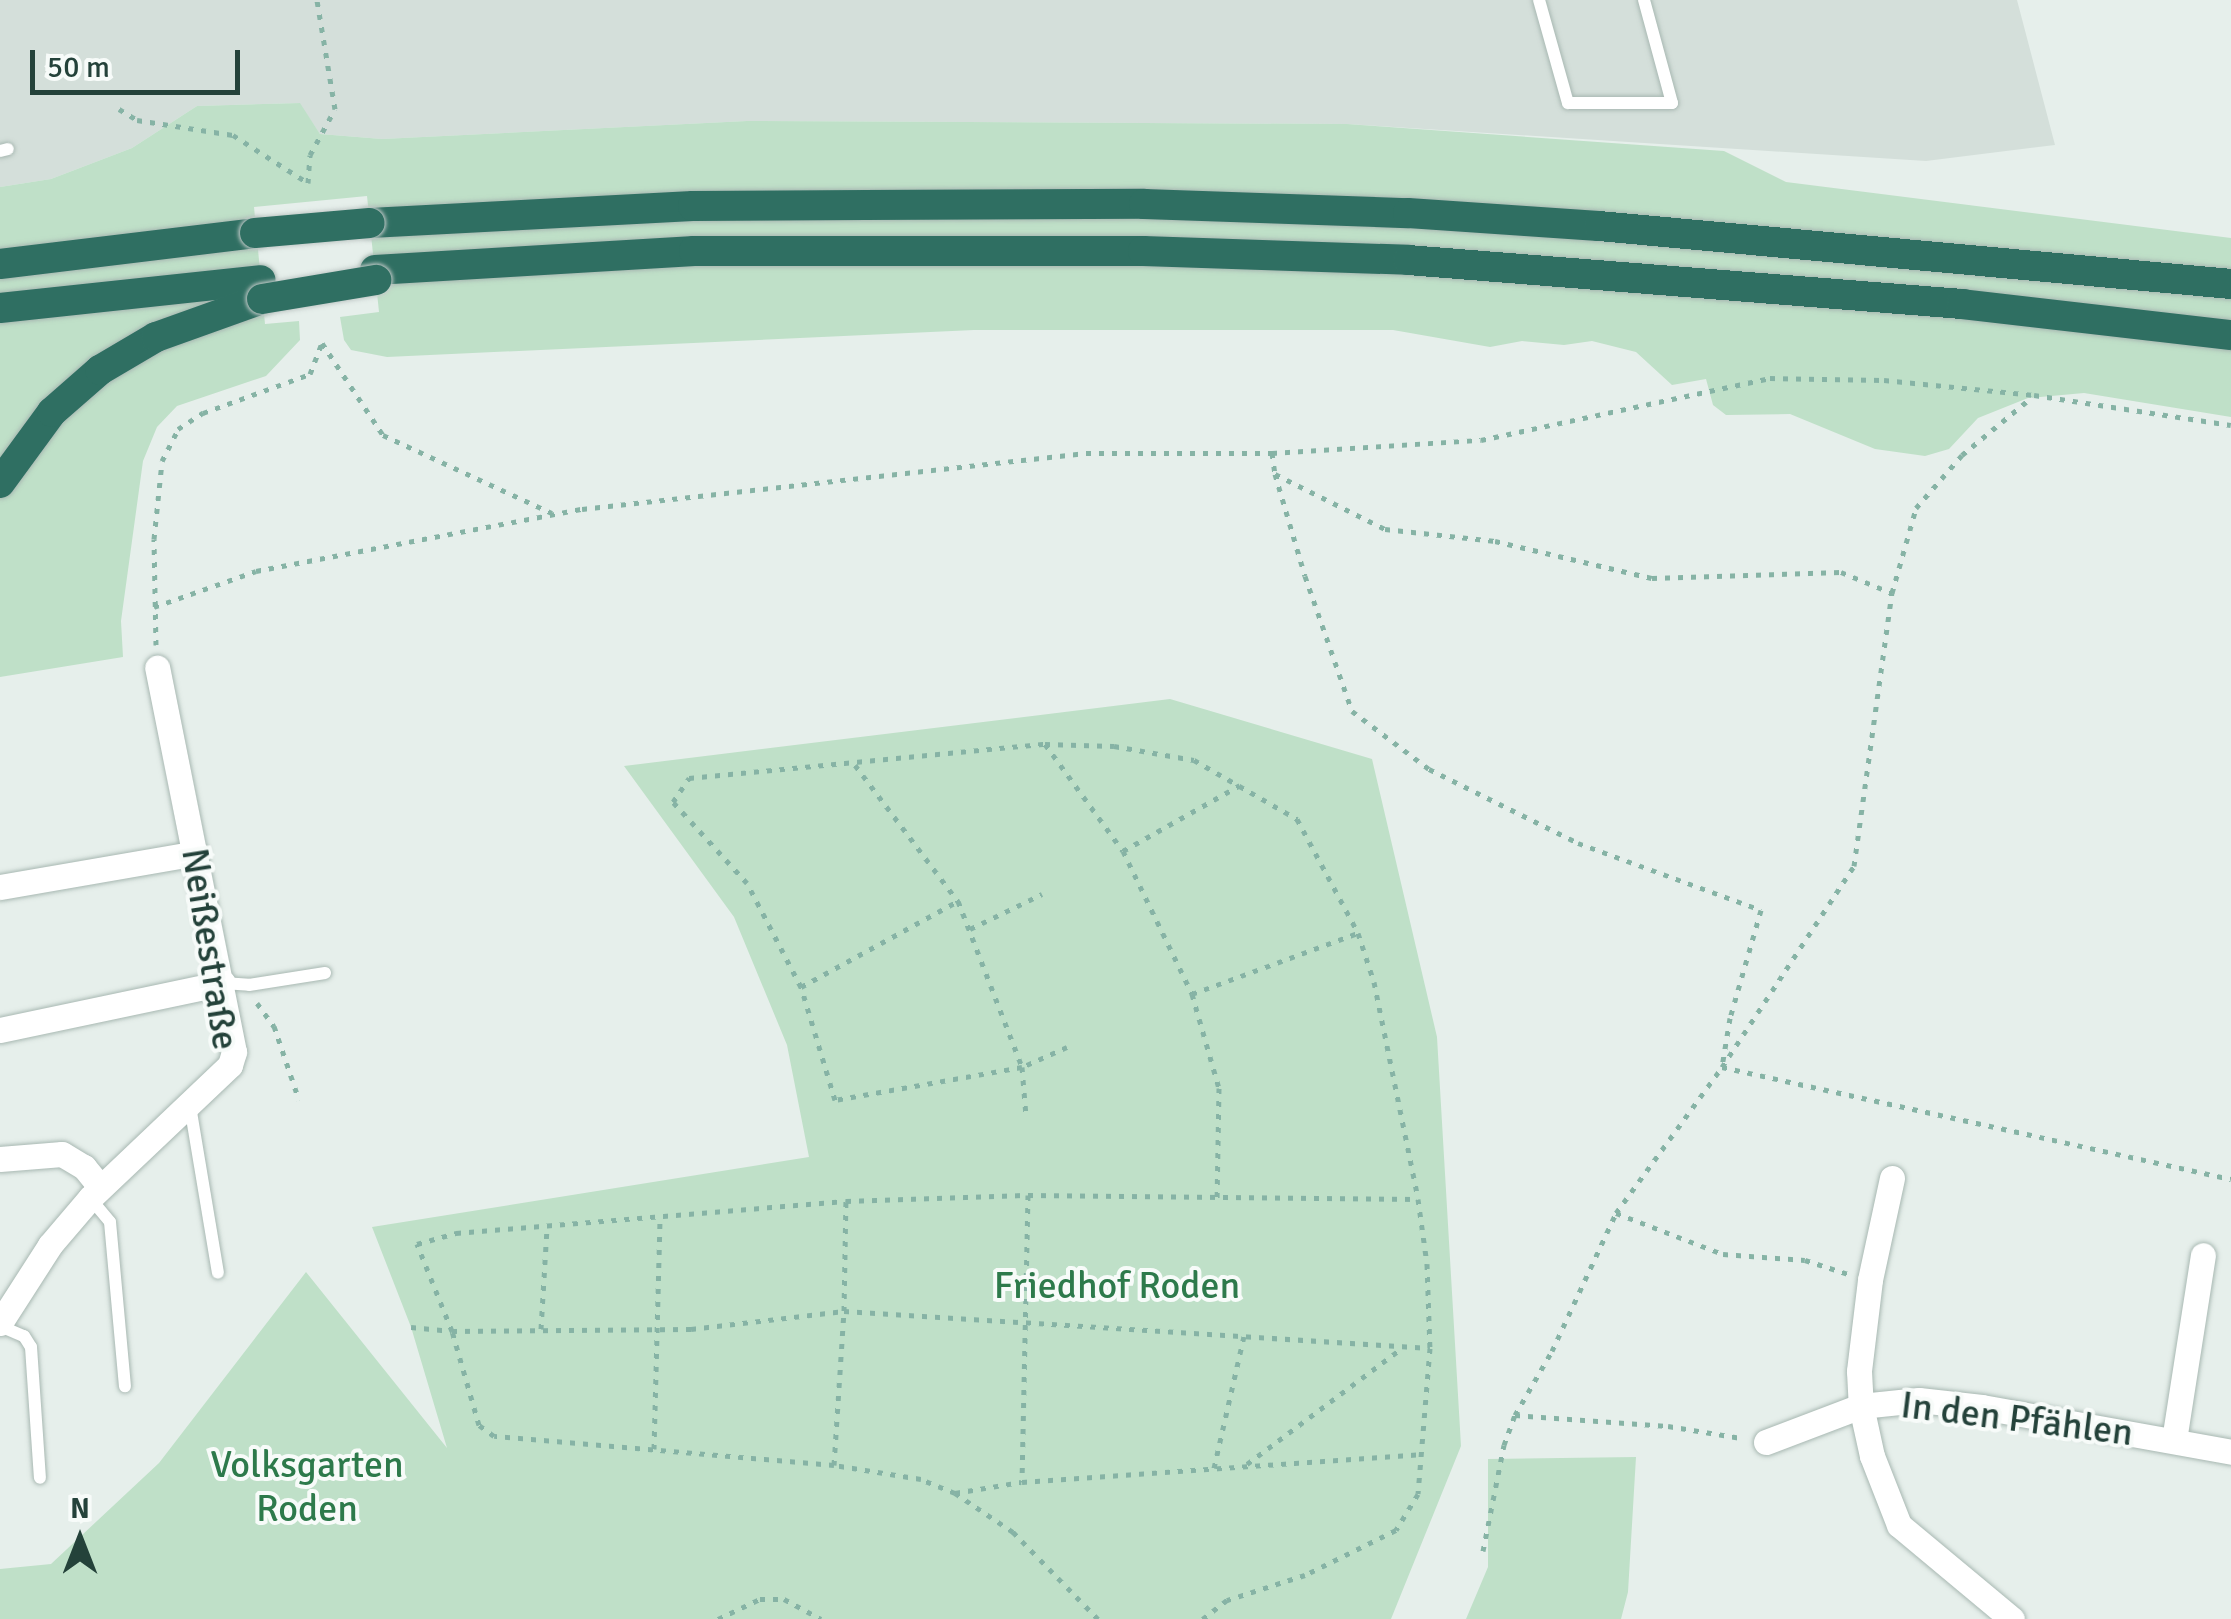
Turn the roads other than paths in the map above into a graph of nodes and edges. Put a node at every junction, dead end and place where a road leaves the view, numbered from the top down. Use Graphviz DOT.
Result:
graph roads {
  1 [pos="1539,0"];
  2 [pos="1644,0"];
  3 [pos="0,264"];
  4 [pos="2231,284"];
  5 [pos="262,290"];
  6 [pos="0,308"];
  7 [pos="2231,335"];
  8 [pos="0,483"];
  9 [pos="157,668"];
  10 [pos="196,853"];
  11 [pos="0,888"];
  12 [pos="325,973"];
  13 [pos="222,982"];
  14 [pos="0,1030"];
  15 [pos="190,1103"];
  16 [pos="0,1158"];
  17 [pos="1892,1178"];
  18 [pos="95,1193"];
  19 [pos="2202,1255"];
  20 [pos="218,1273"];
  21 [pos="0,1324"];
  22 [pos="125,1386"];
  23 [pos="1861,1406"];
  24 [pos="2174,1440"];
  25 [pos="1766,1442"];
  26 [pos="2231,1452"];
  27 [pos="40,1478"];
  28 [pos="2012,1619"];
  1 -- 2 [label="lane"];
  3 -- 4 [label="highway, bridge"];
  5 -- 6 [label="highway"];
  5 -- 7 [label="highway"];
  5 -- 8 [label="highway"];
  9 -- 10 [label="street, Neißestraße"];
  10 -- 11 [label="street"];
  10 -- 13 [label="street, Neißestraße"];
  12 -- 13 [label="lane"];
  13 -- 14 [label="street"];
  13 -- 15 [label="street, Neißestraße"];
  15 -- 18 [label="street, Neißestraße"];
  15 -- 20 [label="lane"];
  16 -- 18 [label="street"];
  17 -- 23 [label="street, In den Pfählen"];
  18 -- 21 [label="street, Neißestraße"];
  18 -- 22 [label="lane"];
  19 -- 24 [label="street, In den Pfählen"];
  21 -- 27 [label="lane"];
  23 -- 24 [label="street, In den Pfählen"];
  23 -- 25 [label="street, In den Pfählen"];
  23 -- 28 [label="street, In den Pfählen"];
  24 -- 26 [label="street, In den Pfählen"];
}
